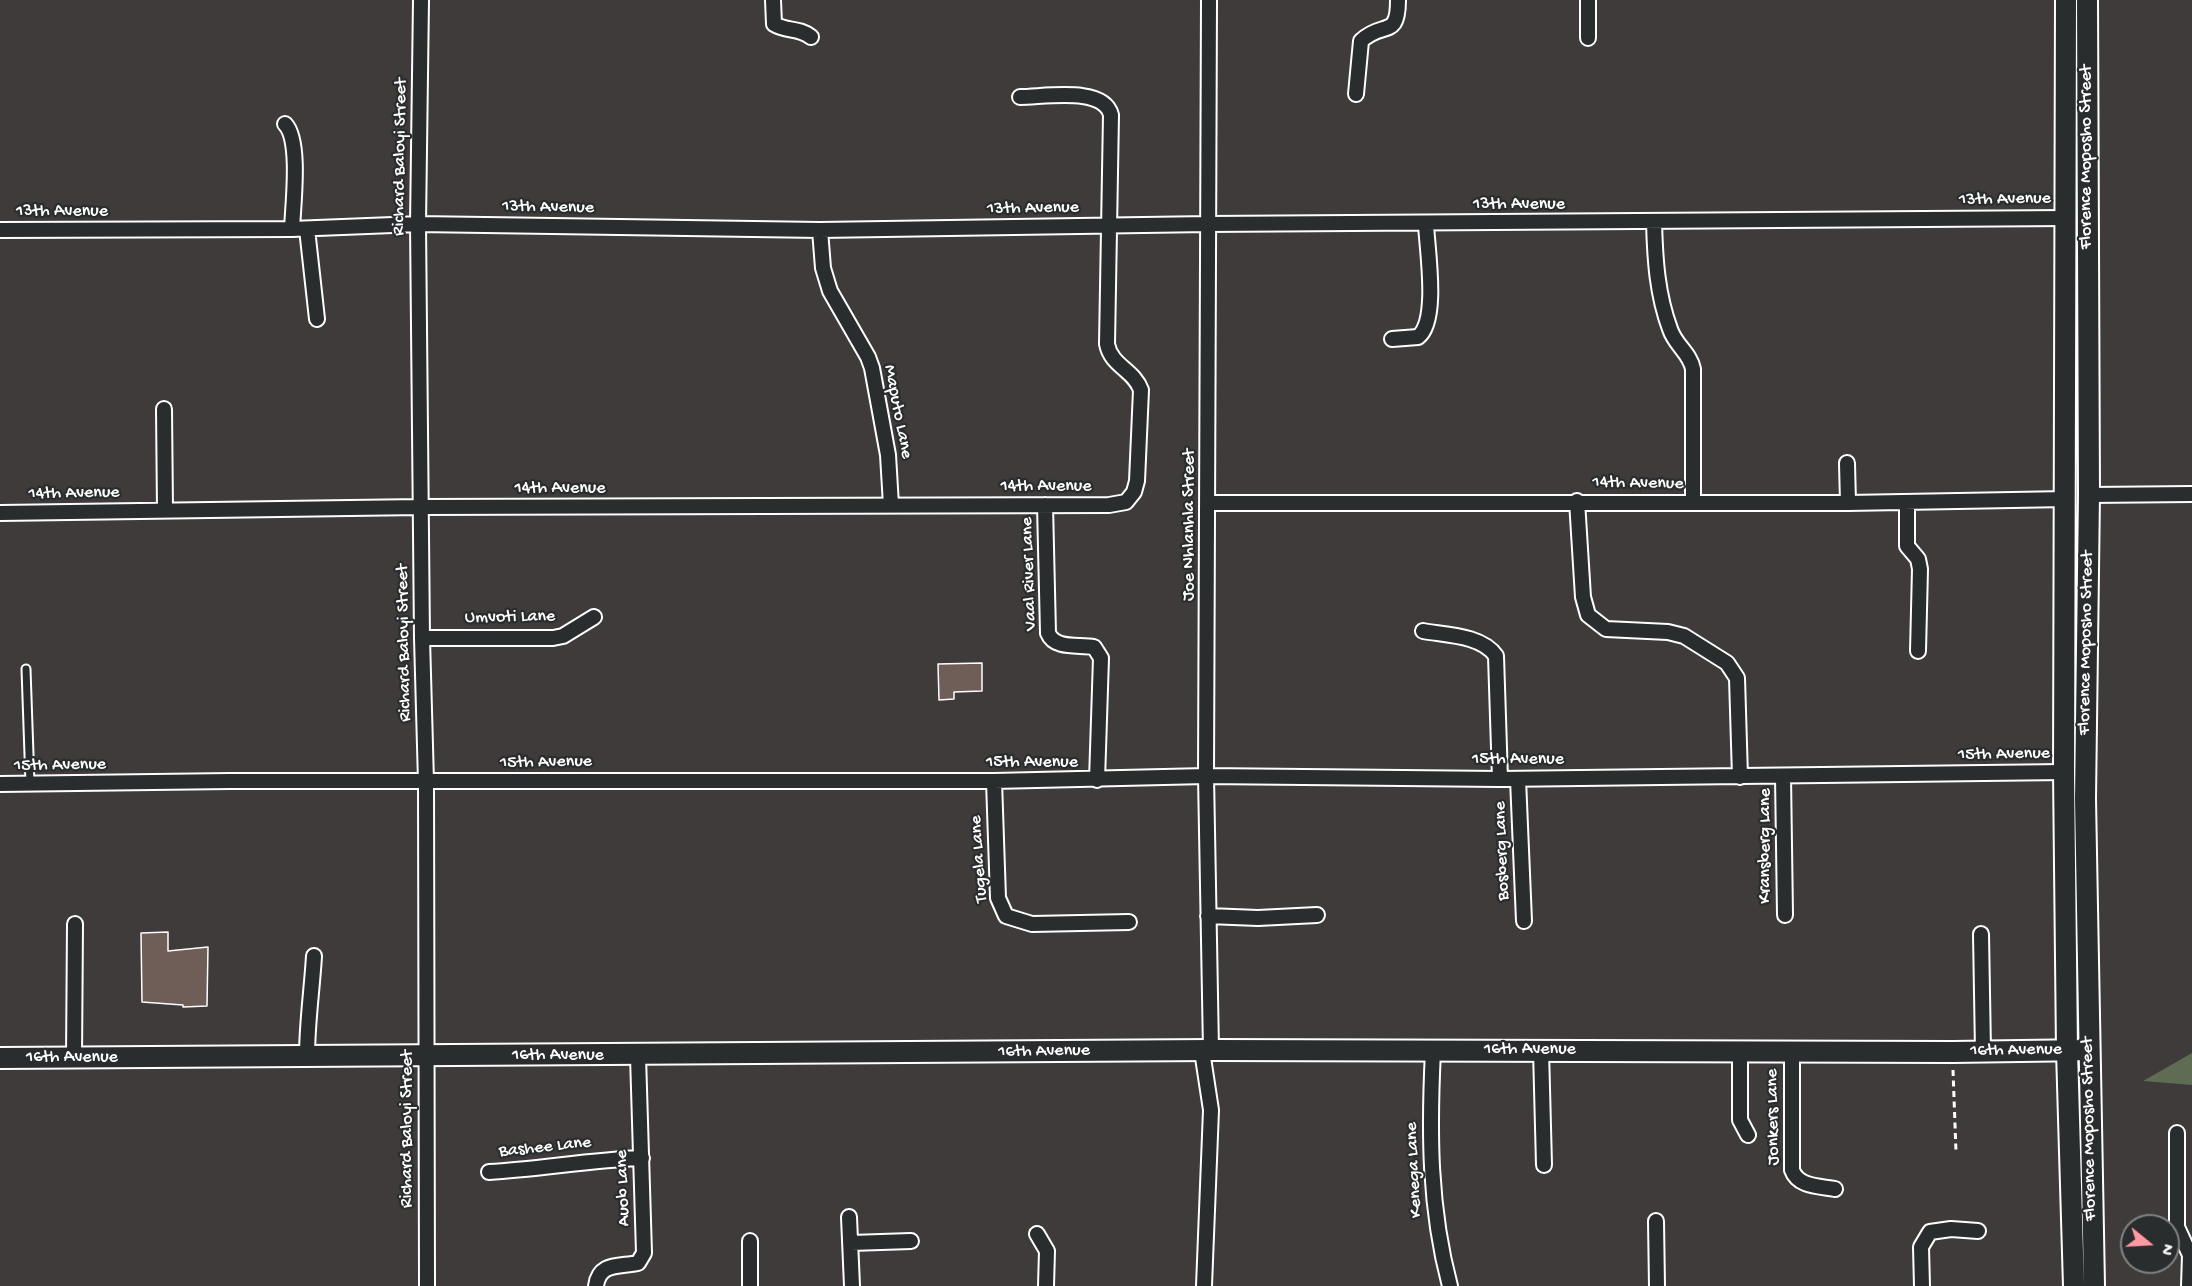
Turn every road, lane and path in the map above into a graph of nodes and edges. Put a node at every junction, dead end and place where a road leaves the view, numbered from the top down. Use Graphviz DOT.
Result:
graph roads {
  1 [pos="421,0"];
  2 [pos="773,0"];
  3 [pos="1209,0"];
  4 [pos="1398,0"];
  5 [pos="1588,0"];
  6 [pos="2066,0"];
  7 [pos="2087,0"];
  8 [pos="811,37"];
  9 [pos="1587,38"];
  10 [pos="1356,94"];
  11 [pos="1020,97"];
  12 [pos="285,124"];
  13 [pos="2067,218"];
  14 [pos="1654,222"];
  15 [pos="418,224"];
  16 [pos="1208,224"];
  17 [pos="1426,224"];
  18 [pos="1110,226"];
  19 [pos="292,229"];
  20 [pos="307,229"];
  21 [pos="0,230"];
  22 [pos="820,230"];
  23 [pos="317,319"];
  24 [pos="1392,339"];
  25 [pos="164,409"];
  26 [pos="1846,463"];
  27 [pos="2192,494"];
  28 [pos="2089,495"];
  29 [pos="2067,499"];
  30 [pos="1577,501"];
  31 [pos="1693,502"];
  32 [pos="1906,502"];
  33 [pos="1208,503"];
  34 [pos="1848,503"];
  35 [pos="891,505"];
  36 [pos="1045,505"];
  37 [pos="420,507"];
  38 [pos="165,510"];
  39 [pos="0,513"];
  40 [pos="594,617"];
  41 [pos="1423,631"];
  42 [pos="422,638"];
  43 [pos="1918,651"];
  44 [pos="26,669"];
  45 [pos="2064,772"];
  46 [pos="1206,776"];
  47 [pos="1783,776"];
  48 [pos="1740,777"];
  49 [pos="1500,779"];
  50 [pos="1518,779"];
  51 [pos="1097,780"];
  52 [pos="994,781"];
  53 [pos="426,782"];
  54 [pos="0,784"];
  55 [pos="30,784"];
  56 [pos="1317,915"];
  57 [pos="1785,915"];
  58 [pos="1208,916"];
  59 [pos="1524,921"];
  60 [pos="1129,922"];
  61 [pos="75,924"];
  62 [pos="1980,934"];
  63 [pos="314,956"];
  64 [pos="1541,1050"];
  65 [pos="1740,1050"];
  66 [pos="1792,1050"];
  67 [pos="2088,1050"];
  68 [pos="1206,1051"];
  69 [pos="1433,1051"];
  70 [pos="1983,1051"];
  71 [pos="2067,1051"];
  72 [pos="1953,1052"];
  73 [pos="425,1056"];
  74 [pos="638,1056"];
  75 [pos="307,1057"];
  76 [pos="0,1058"];
  77 [pos="74,1058"];
  78 [pos="2177,1133"];
  79 [pos="1748,1135"];
  80 [pos="1956,1152"];
  81 [pos="642,1158"];
  82 [pos="1544,1165"];
  83 [pos="489,1172"];
  84 [pos="1835,1189"];
  85 [pos="849,1217"];
  86 [pos="1656,1221"];
  87 [pos="1978,1232"];
  88 [pos="1037,1234"];
  89 [pos="750,1241"];
  90 [pos="911,1241"];
  91 [pos="851,1243"];
  92 [pos="2191,1254"];
  93 [pos="427,1286"];
  94 [pos="596,1286"];
  95 [pos="750,1286"];
  96 [pos="852,1286"];
  97 [pos="1046,1286"];
  98 [pos="1204,1286"];
  99 [pos="1450,1286"];
  100 [pos="1657,1286"];
  101 [pos="1922,1286"];
  102 [pos="2074,1286"];
  103 [pos="2094,1286"];
  104 [pos="2189,1286"];
  1 -- 15 [label="street, Richard Baloyi Street"];
  2 -- 8 [label="street"];
  3 -- 16 [label="street, Joe Nhlanhla Street"];
  4 -- 10 [label="street"];
  5 -- 9 [label="street"];
  6 -- 13 [label="street, Florence Moposho Street"];
  7 -- 28 [label="street, Florence Moposho Street"];
  11 -- 18 [label="street"];
  12 -- 19 [label="street"];
  13 -- 14 [label="street, 13th Avenue"];
  13 -- 29 [label="street, Florence Moposho Street"];
  14 -- 17 [label="street, 13th Avenue"];
  14 -- 31 [label="street"];
  15 -- 20 [label="street, 13th Avenue"];
  15 -- 22 [label="street, 13th Avenue"];
  15 -- 37 [label="street, Richard Baloyi Street"];
  16 -- 17 [label="street, 13th Avenue"];
  16 -- 18 [label="street, 13th Avenue"];
  16 -- 33 [label="street, Joe Nhlanhla Street"];
  17 -- 24 [label="street"];
  18 -- 22 [label="street, 13th Avenue"];
  18 -- 36 [label="street, 14th Avenue"];
  19 -- 20 [label="street, 13th Avenue"];
  19 -- 21 [label="street, 13th Avenue"];
  20 -- 23 [label="street"];
  22 -- 35 [label="street, Maputo Lane"];
  25 -- 38 [label="street"];
  26 -- 34 [label="street"];
  27 -- 28 [label="street"];
  28 -- 67 [label="street, Florence Moposho Street"];
  29 -- 32 [label="street, 14th Avenue"];
  29 -- 45 [label="street, Florence Moposho Street"];
  30 -- 31 [label="street, 14th Avenue"];
  30 -- 33 [label="street, 14th Avenue"];
  30 -- 48 [label="street"];
  31 -- 34 [label="street, 14th Avenue"];
  32 -- 34 [label="street, 14th Avenue"];
  32 -- 43 [label="street"];
  33 -- 46 [label="street, Joe Nhlanhla Street"];
  35 -- 36 [label="street, 14th Avenue"];
  35 -- 37 [label="street, 14th Avenue"];
  36 -- 51 [label="street, Vaal River Lane"];
  37 -- 38 [label="street, 14th Avenue"];
  37 -- 42 [label="street, Richard Baloyi Street"];
  38 -- 39 [label="street, 14th Avenue"];
  40 -- 42 [label="street, Umvoti Lane"];
  41 -- 49 [label="street"];
  42 -- 53 [label="street, Richard Baloyi Street"];
  44 -- 55 [label="lane"];
  45 -- 47 [label="street, 15th Avenue"];
  45 -- 71 [label="street, Florence Moposho Street"];
  46 -- 49 [label="street, 15th Avenue"];
  46 -- 51 [label="street, 15th Avenue"];
  46 -- 58 [label="street, Joe Nhlanhla Street"];
  47 -- 48 [label="street, 15th Avenue"];
  47 -- 57 [label="street, Kransberg Lane"];
  48 -- 50 [label="street, 15th Avenue"];
  49 -- 50 [label="street, 15th Avenue"];
  50 -- 59 [label="street, Bosberg Lane"];
  51 -- 52 [label="street, 15th Avenue"];
  52 -- 53 [label="street, 15th Avenue"];
  52 -- 60 [label="street, Tugela Lane"];
  53 -- 55 [label="street, 15th Avenue"];
  53 -- 73 [label="street, Richard Baloyi Street"];
  54 -- 55 [label="street, 15th Avenue"];
  56 -- 58 [label="street"];
  58 -- 68 [label="street, Joe Nhlanhla Street"];
  61 -- 77 [label="street"];
  62 -- 70 [label="street"];
  63 -- 75 [label="street"];
  64 -- 65 [label="street, 16th Avenue"];
  64 -- 69 [label="street, 16th Avenue"];
  64 -- 82 [label="street"];
  65 -- 66 [label="street, 16th Avenue"];
  65 -- 79 [label="street"];
  66 -- 72 [label="street, 16th Avenue"];
  66 -- 84 [label="street, Jonkers Lane"];
  67 -- 71 [label="street, 16th Avenue"];
  67 -- 103 [label="street, Florence Moposho Street"];
  68 -- 69 [label="street, 16th Avenue"];
  68 -- 74 [label="street, 16th Avenue"];
  68 -- 98 [label="street, Joe Nhlanhla Street"];
  69 -- 99 [label="street, Kenega Lane"];
  70 -- 71 [label="street, 16th Avenue"];
  70 -- 72 [label="street, 16th Avenue"];
  71 -- 102 [label="street, Florence Moposho Street"];
  72 -- 80 [label="path"];
  73 -- 74 [label="street, 16th Avenue"];
  73 -- 75 [label="street, 16th Avenue"];
  73 -- 93 [label="street, Richard Baloyi Street"];
  74 -- 81 [label="street, Auob Lane"];
  75 -- 77 [label="street, 16th Avenue"];
  76 -- 77 [label="street, 16th Avenue"];
  78 -- 92 [label="street"];
  81 -- 83 [label="street, Bashee Lane"];
  81 -- 94 [label="street, Auob Lane"];
  85 -- 91 [label="street"];
  86 -- 100 [label="street"];
  87 -- 101 [label="street"];
  88 -- 97 [label="street"];
  89 -- 95 [label="street"];
  90 -- 91 [label="street"];
  91 -- 96 [label="street"];
  92 -- 104 [label="street"];
}
